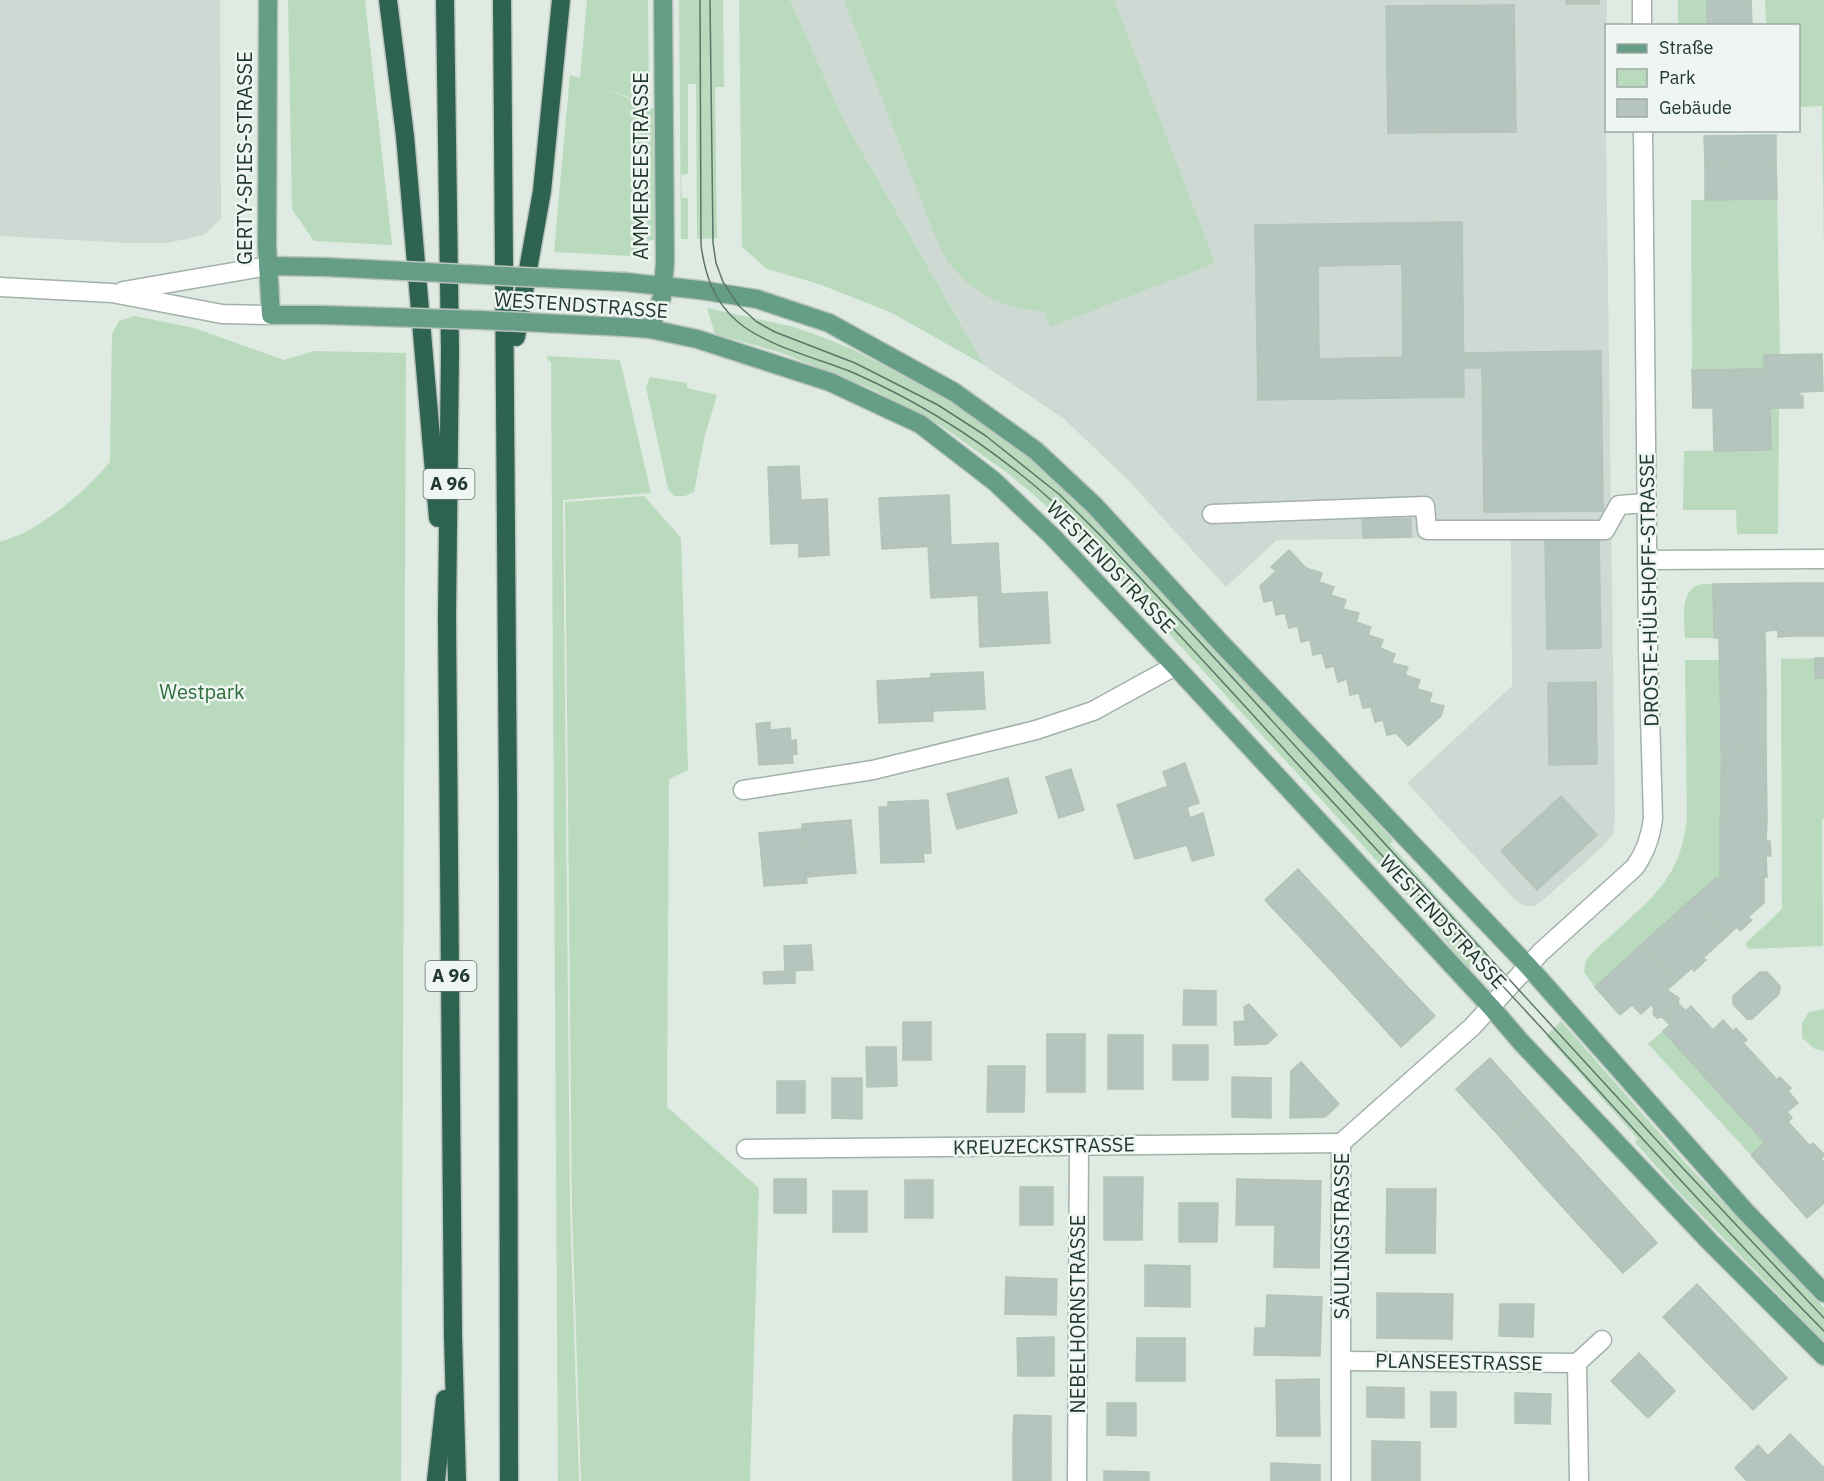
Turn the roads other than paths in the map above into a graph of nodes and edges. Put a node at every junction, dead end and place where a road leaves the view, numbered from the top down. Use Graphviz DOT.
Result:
graph roads {
  1 [pos="268,0"];
  2 [pos="388,0"];
  3 [pos="445,0"];
  4 [pos="502,0"];
  5 [pos="561,0"];
  6 [pos="663,0"];
  7 [pos="1642,0"];
  8 [pos="1642,24"];
  9 [pos="1643,132"];
  10 [pos="268,266"];
  11 [pos="663,286"];
  12 [pos="0,287"];
  13 [pos="112,293"];
  14 [pos="271,315"];
  15 [pos="650,329"];
  16 [pos="505,393"];
  17 [pos="1647,503"];
  18 [pos="1212,513"];
  19 [pos="1824,559"];
  20 [pos="1647,561"];
  21 [pos="447,617"];
  22 [pos="1175,666"];
  23 [pos="743,790"];
  24 [pos="1528,966"];
  25 [pos="1506,990"];
  26 [pos="1491,1007"];
  27 [pos="1341,1143"];
  28 [pos="1079,1146"];
  29 [pos="746,1149"];
  30 [pos="1824,1293"];
  31 [pos="453,1335"];
  32 [pos="1602,1340"];
  33 [pos="1824,1356"];
  34 [pos="1342,1361"];
  35 [pos="1577,1363"];
  36 [pos="436,1481"];
  37 [pos="457,1481"];
  38 [pos="509,1481"];
  39 [pos="1077,1481"];
  40 [pos="1341,1481"];
  41 [pos="1579,1481"];
  1 -- 10 [label="main road, GERTY-SPIES-STRASSE"];
  2 -- 21 [label="highway"];
  3 -- 21 [label="highway, A 96"];
  4 -- 16 [label="highway"];
  5 -- 16 [label="highway"];
  6 -- 11 [label="main road, AMMERSEESTRASSE"];
  7 -- 8 [label="street"];
  9 -- 17 [label="street, DROSTE-HÜLSHOFF-STRASSE"];
  10 -- 11 [label="main road, WESTENDSTRASSE, bridge"];
  10 -- 13 [label="street, WESTENDSTRASSE"];
  10 -- 14 [label="main road, GERTY-SPIES-STRASSE"];
  11 -- 15 [label="main road, AMMERSEESTRASSE"];
  11 -- 24 [label="main road, WESTENDSTRASSE"];
  12 -- 13 [label="street, WESTENDSTRASSE"];
  13 -- 14 [label="street, WESTENDSTRASSE"];
  14 -- 15 [label="main road, WESTENDSTRASSE, bridge"];
  15 -- 22 [label="main road, WESTENDSTRASSE"];
  16 -- 38 [label="highway"];
  17 -- 18 [label="street"];
  17 -- 20 [label="street, DROSTE-HÜLSHOFF-STRASSE"];
  19 -- 20 [label="street"];
  20 -- 24 [label="street, DROSTE-HÜLSHOFF-STRASSE"];
  21 -- 31 [label="highway, A 96"];
  22 -- 23 [label="street"];
  22 -- 26 [label="main road, WESTENDSTRASSE"];
  24 -- 25 [label="street, DROSTE-HÜLSHOFF-STRASSE"];
  24 -- 30 [label="main road, WESTENDSTRASSE"];
  25 -- 26 [label="street, SÄULINGSTRASSE"];
  26 -- 27 [label="street, SÄULINGSTRASSE"];
  26 -- 33 [label="main road, WESTENDSTRASSE"];
  27 -- 28 [label="street, KREUZECKSTRASSE"];
  27 -- 34 [label="street, SÄULINGSTRASSE"];
  28 -- 29 [label="street, KREUZECKSTRASSE"];
  28 -- 39 [label="street, NEBELHORNSTRASSE"];
  31 -- 36 [label="highway"];
  31 -- 37 [label="highway, A 96"];
  32 -- 35 [label="street"];
  34 -- 35 [label="street, PLANSEESTRASSE"];
  34 -- 40 [label="street, SÄULINGSTRASSE"];
  35 -- 41 [label="street"];
}
